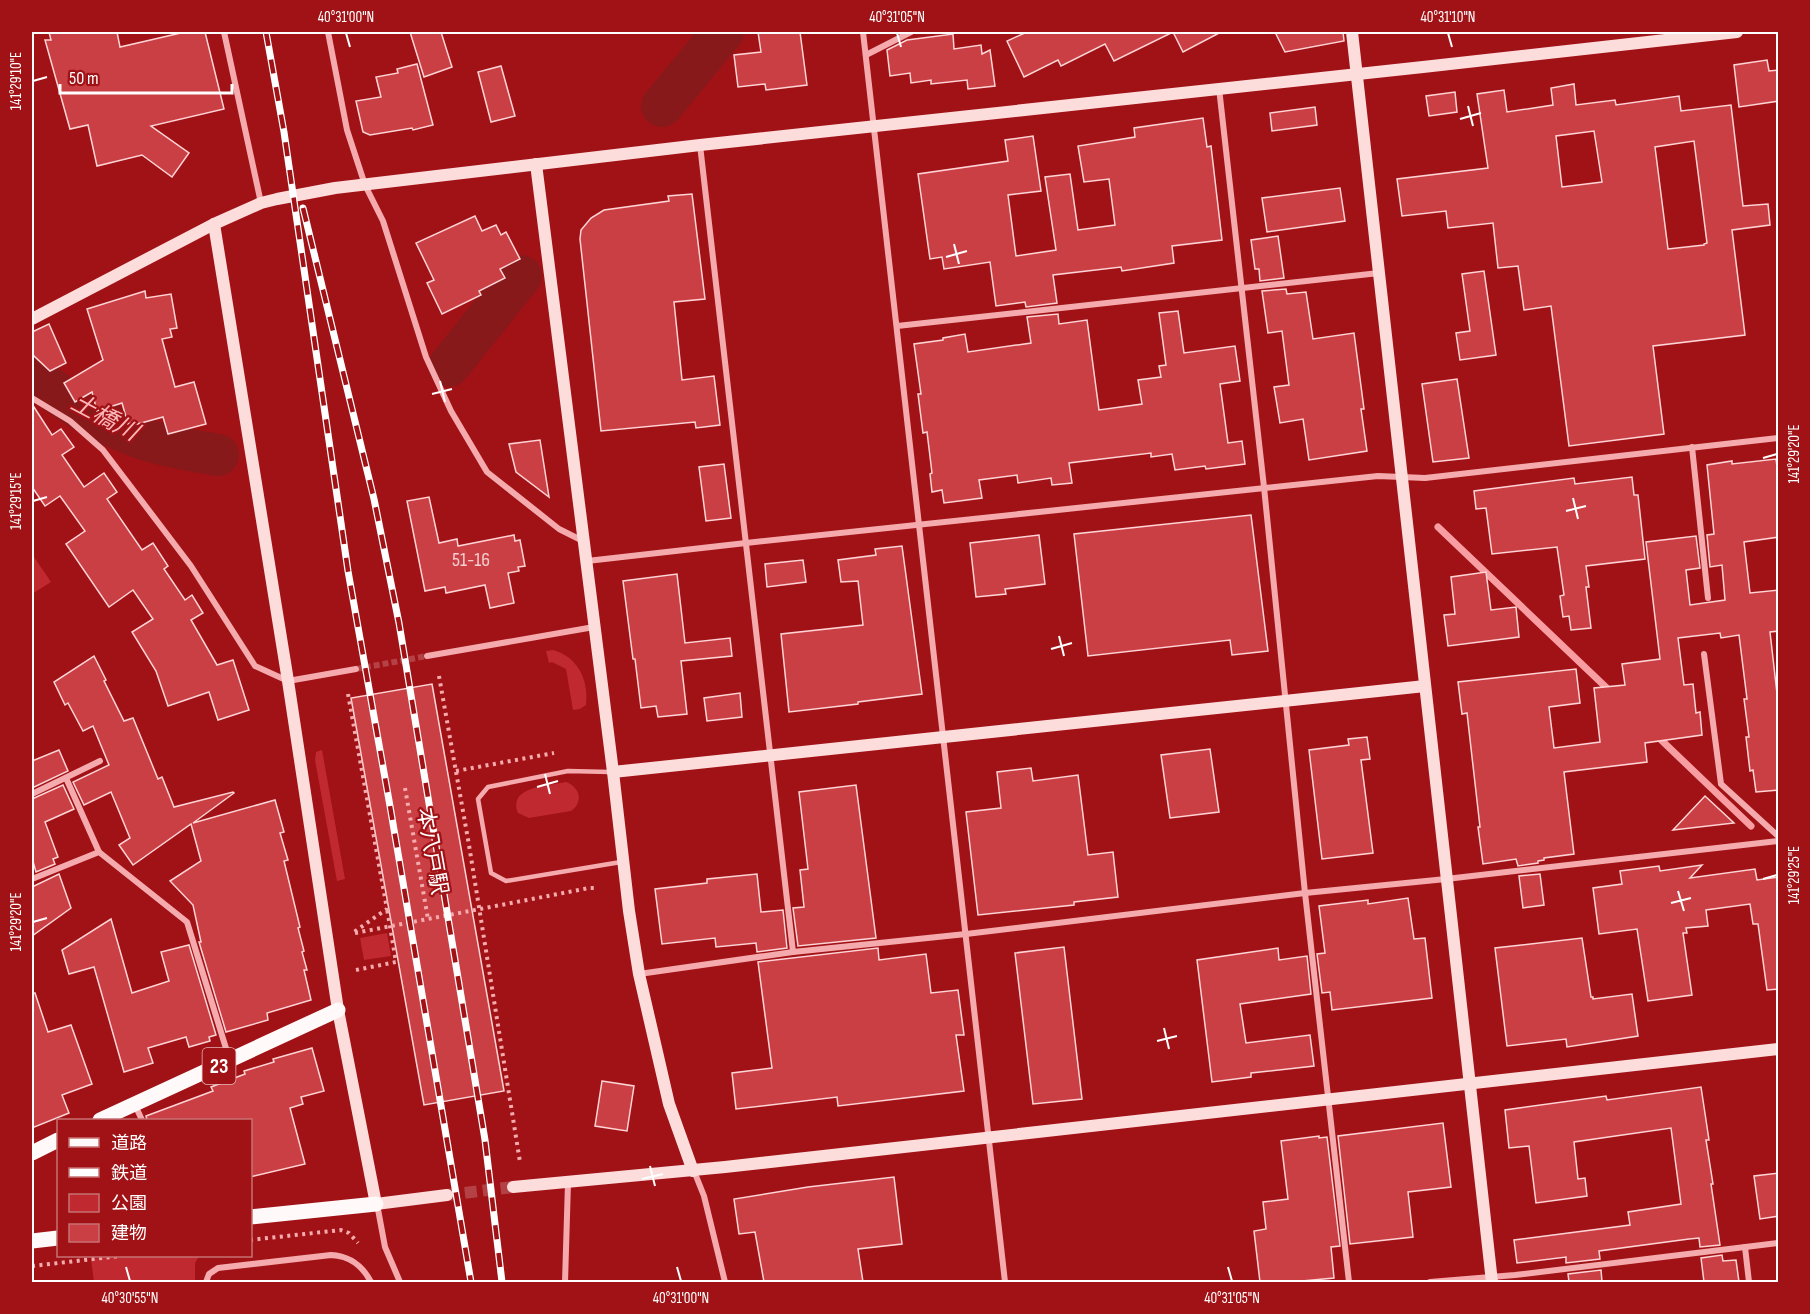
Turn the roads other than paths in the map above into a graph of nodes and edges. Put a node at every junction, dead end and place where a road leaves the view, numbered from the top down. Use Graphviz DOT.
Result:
graph roads {
  1 [pos="224,32"];
  2 [pos="327,32"];
  3 [pos="863,32"];
  4 [pos="911,32"];
  5 [pos="1352,32"];
  6 [pos="1737,32"];
  7 [pos="866,55"];
  8 [pos="1357,74"];
  9 [pos="1219,88"];
  10 [pos="874,126"];
  11 [pos="700,144"];
  12 [pos="536,164"];
  13 [pos="365,185"];
  14 [pos="261,203"];
  15 [pos="214,224"];
  16 [pos="1380,273"];
  17 [pos="1242,289"];
  18 [pos="32,319"];
  19 [pos="897,326"];
  20 [pos="32,398"];
  21 [pos="1779,438"];
  22 [pos="1692,447"];
  23 [pos="1403,477"];
  24 [pos="1264,487"];
  25 [pos="919,525"];
  26 [pos="584,542"];
  27 [pos="746,543"];
  28 [pos="586,561"];
  29 [pos="1708,598"];
  30 [pos="594,627"];
  31 [pos="1704,654"];
  32 [pos="427,656"];
  33 [pos="356,669"];
  34 [pos="288,681"];
  35 [pos="1425,686"];
  36 [pos="1286,700"];
  37 [pos="943,737"];
  38 [pos="770,755"];
  39 [pos="100,761"];
  40 [pos="613,772"];
  41 [pos="66,778"];
  42 [pos="32,794"];
  43 [pos="1779,836"];
  44 [pos="1779,841"];
  45 [pos="99,852"];
  46 [pos="623,861"];
  47 [pos="32,878"];
  48 [pos="1446,879"];
  49 [pos="1305,893"];
  50 [pos="966,934"];
  51 [pos="793,952"];
  52 [pos="639,974"];
  53 [pos="338,1010"];
  54 [pos="1779,1049"];
  55 [pos="230,1061"];
  56 [pos="1470,1083"];
  57 [pos="1329,1100"];
  58 [pos="135,1104"];
  59 [pos="102,1119"];
  60 [pos="142,1119"];
  61 [pos="989,1138"];
  62 [pos="57,1140"];
  63 [pos="32,1153"];
  64 [pos="693,1171"];
  65 [pos="568,1183"];
  66 [pos="513,1187"];
  67 [pos="447,1195"];
  68 [pos="376,1204"];
  69 [pos="252,1217"];
  70 [pos="57,1238"];
  71 [pos="32,1241"];
  72 [pos="1779,1244"];
  73 [pos="1744,1247"];
  74 [pos="1491,1280"];
  75 [pos="206,1282"];
  76 [pos="371,1282"];
  77 [pos="400,1282"];
  78 [pos="565,1282"];
  79 [pos="725,1282"];
  80 [pos="1005,1282"];
  81 [pos="1349,1282"];
  82 [pos="1430,1282"];
  83 [pos="1749,1282"];
  1 -- 14 [label="street"];
  2 -- 13 [label="street"];
  3 -- 7 [label="street"];
  4 -- 7 [label="street"];
  5 -- 8 [label="street"];
  6 -- 8 [label="street"];
  7 -- 10 [label="street"];
  8 -- 9 [label="street"];
  8 -- 16 [label="street"];
  9 -- 10 [label="street"];
  9 -- 17 [label="street"];
  10 -- 11 [label="street"];
  10 -- 19 [label="street"];
  11 -- 12 [label="street"];
  11 -- 27 [label="street"];
  12 -- 13 [label="street"];
  12 -- 26 [label="street"];
  13 -- 14 [label="street"];
  13 -- 26 [label="street"];
  14 -- 15 [label="street"];
  15 -- 18 [label="street"];
  15 -- 34 [label="street"];
  16 -- 17 [label="street"];
  16 -- 23 [label="street"];
  17 -- 19 [label="street"];
  17 -- 24 [label="street"];
  19 -- 25 [label="street"];
  20 -- 34 [label="street"];
  21 -- 22 [label="street"];
  22 -- 23 [label="street"];
  22 -- 29 [label="street"];
  23 -- 24 [label="street"];
  23 -- 35 [label="street"];
  24 -- 25 [label="street"];
  24 -- 36 [label="street"];
  25 -- 27 [label="street"];
  25 -- 37 [label="street"];
  26 -- 28 [label="street"];
  27 -- 28 [label="street"];
  27 -- 38 [label="street"];
  28 -- 30 [label="street"];
  30 -- 32 [label="street"];
  30 -- 40 [label="street"];
  31 -- 43 [label="street"];
  33 -- 34 [label="street"];
  34 -- 53 [label="street"];
  35 -- 36 [label="street"];
  35 -- 48 [label="street"];
  36 -- 37 [label="street"];
  36 -- 49 [label="street"];
  37 -- 38 [label="street"];
  37 -- 50 [label="street"];
  38 -- 40 [label="street"];
  38 -- 51 [label="street"];
  39 -- 41 [label="street"];
  40 -- 46 [label="street"];
  40 -- 46 [label="lane"];
  41 -- 42 [label="street"];
  41 -- 45 [label="street"];
  44 -- 48 [label="street"];
  45 -- 47 [label="street"];
  45 -- 55 [label="street"];
  46 -- 52 [label="street"];
  48 -- 49 [label="street"];
  48 -- 56 [label="street"];
  49 -- 50 [label="street"];
  49 -- 57 [label="street"];
  50 -- 51 [label="street"];
  50 -- 61 [label="street"];
  51 -- 52 [label="street"];
  52 -- 64 [label="street"];
  53 -- 55 [label="main road, 23"];
  53 -- 68 [label="street"];
  54 -- 56 [label="street"];
  55 -- 58 [label="main road, 23"];
  56 -- 57 [label="street"];
  56 -- 74 [label="street"];
  57 -- 61 [label="street"];
  57 -- 81 [label="street"];
  58 -- 59 [label="main road, 23"];
  58 -- 60 [label="street"];
  61 -- 64 [label="street"];
  61 -- 80 [label="street"];
  62 -- 63 [label="main road"];
  64 -- 65 [label="street"];
  64 -- 79 [label="street"];
  65 -- 66 [label="street"];
  65 -- 78 [label="street"];
  67 -- 68 [label="street"];
  68 -- 69 [label="main road"];
  68 -- 77 [label="street"];
  70 -- 71 [label="main road"];
  72 -- 73 [label="street"];
  73 -- 74 [label="street"];
  73 -- 83 [label="street"];
  74 -- 82 [label="street"];
  75 -- 76 [label="street"];
}
